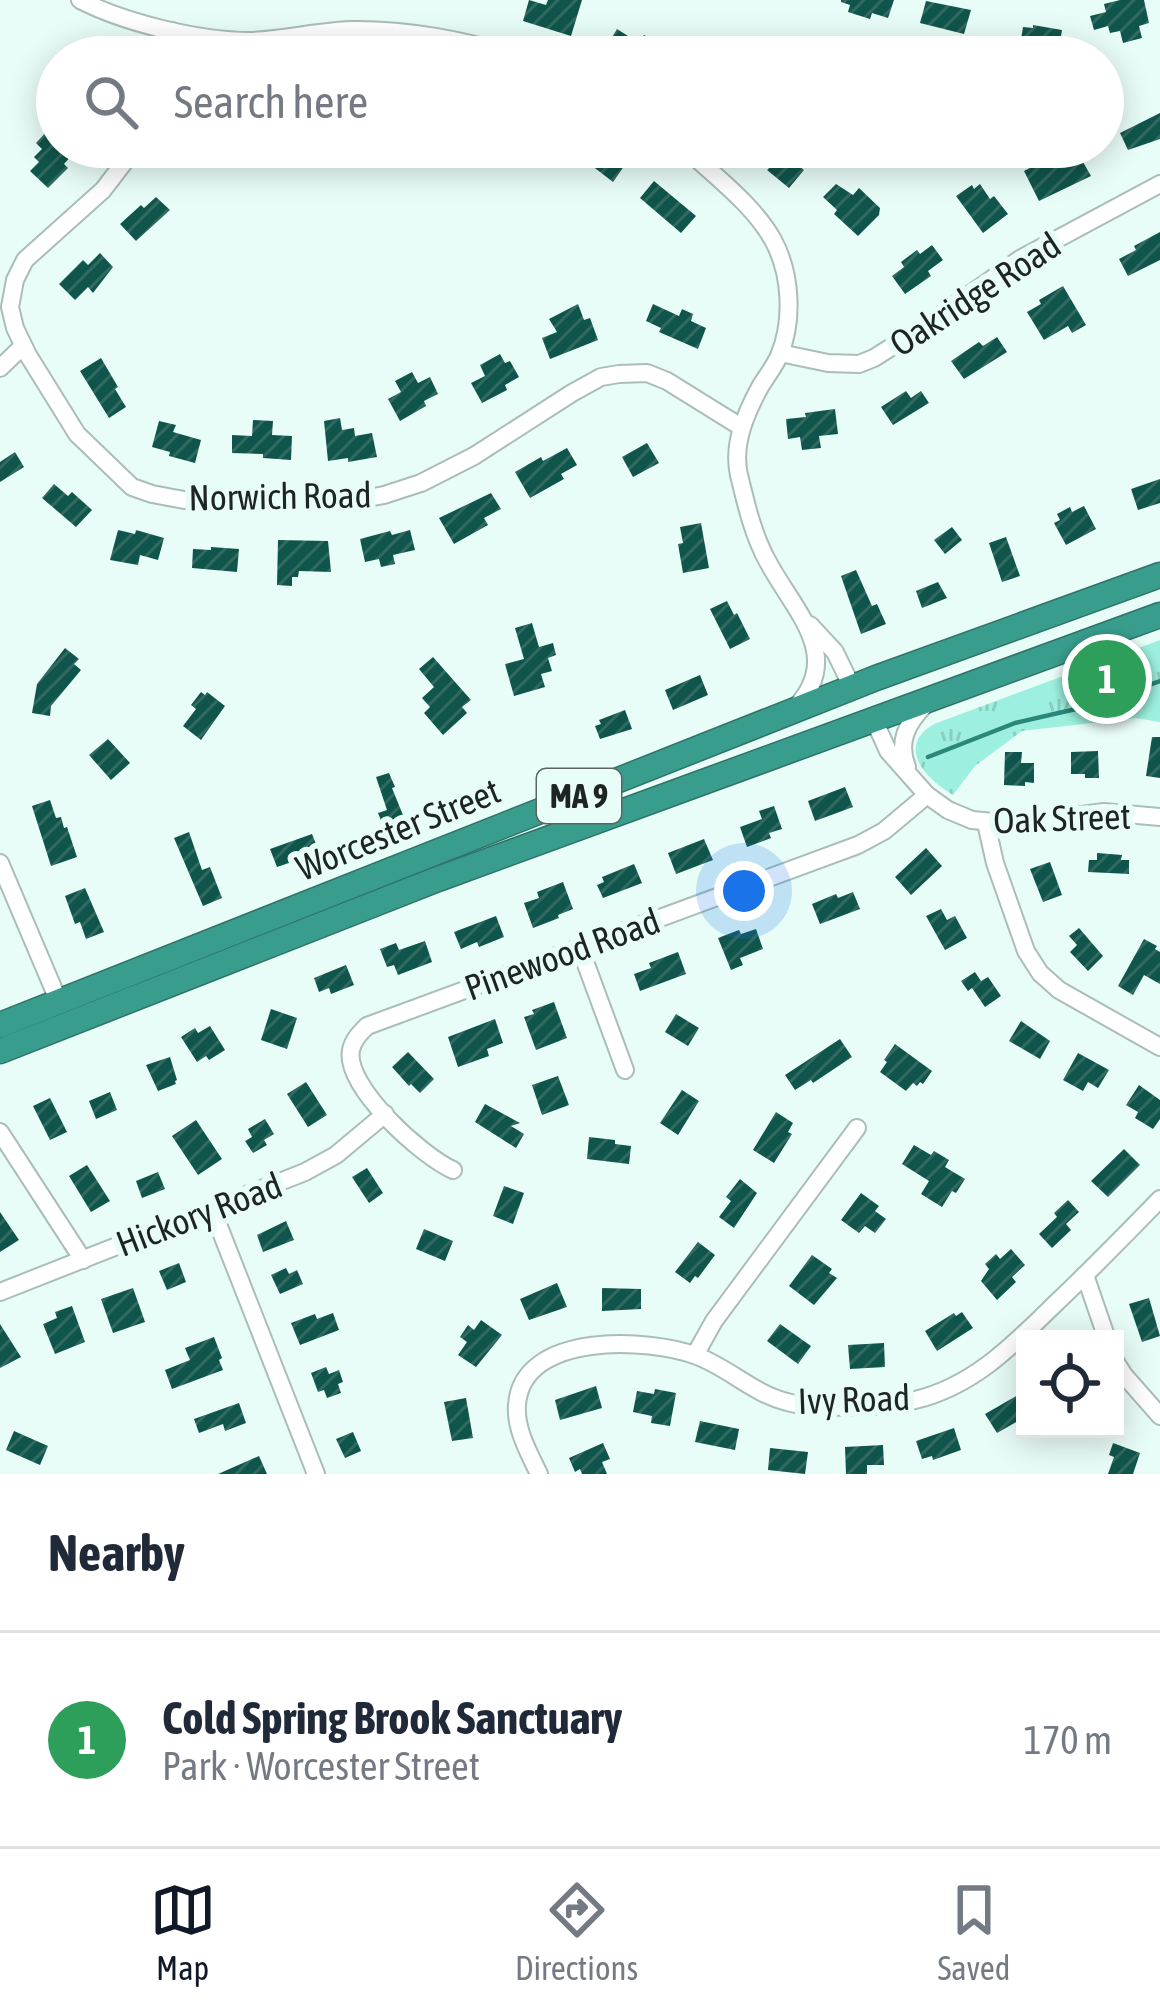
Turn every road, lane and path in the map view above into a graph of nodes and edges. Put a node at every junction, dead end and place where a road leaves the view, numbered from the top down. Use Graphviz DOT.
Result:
graph roads {
  1 [pos="80,0"];
  2 [pos="172,32"];
  3 [pos="171,36"];
  4 [pos="196,36"];
  5 [pos="290,36"];
  6 [pos="421,36"];
  7 [pos="120,168"];
  8 [pos="706,168"];
  9 [pos="1160,184"];
  10 [pos="23,346"];
  11 [pos="780,353"];
  12 [pos="0,368"];
  13 [pos="741,428"];
  14 [pos="1160,574"];
  15 [pos="1160,615"];
  16 [pos="801,616"];
  17 [pos="933,656"];
  18 [pos="852,687"];
  19 [pos="939,696"];
  20 [pos="789,713"];
  21 [pos="874,720"];
  22 [pos="786,753"];
  23 [pos="910,773"];
  24 [pos="927,795"];
  25 [pos="1160,817"];
  26 [pos="986,823"];
  27 [pos="0,863"];
  28 [pos="580,948"];
  29 [pos="58,1002"];
  30 [pos="0,1025"];
  31 [pos="1160,1047"];
  32 [pos="0,1052"];
  33 [pos="625,1070"];
  34 [pos="385,1114"];
  35 [pos="857,1128"];
  36 [pos="0,1132"];
  37 [pos="454,1170"];
  38 [pos="1160,1199"];
  39 [pos="212,1209"];
  40 [pos="83,1260"];
  41 [pos="1085,1275"];
  42 [pos="0,1292"];
  43 [pos="1104,1330"];
  44 [pos="695,1355"];
  45 [pos="1124,1374"];
  46 [pos="1160,1416"];
  47 [pos="316,1474"];
  48 [pos="539,1474"];
  1 -- 2 [label="street"];
  2 -- 3 [label="street"];
  2 -- 4 [label="street"];
  5 -- 6 [label="street"];
  7 -- 10 [label="street, Norwich Road"];
  8 -- 11 [label="street"];
  9 -- 11 [label="street, Oakridge Road"];
  10 -- 12 [label="street"];
  10 -- 13 [label="street, Norwich Road"];
  11 -- 13 [label="street"];
  13 -- 16 [label="street"];
  14 -- 17 [label="highway, Worcester Street / MA 9"];
  15 -- 19 [label="highway, Worcester Street / MA 9"];
  16 -- 18 [label="street"];
  16 -- 20 [label="street"];
  17 -- 18 [label="highway, Worcester Street / MA 9"];
  17 -- 21 [label="highway"];
  18 -- 20 [label="highway, Worcester Street / MA 9"];
  18 -- 22 [label="highway"];
  19 -- 21 [label="highway, Worcester Street / MA 9"];
  19 -- 23 [label="street"];
  20 -- 29 [label="highway, Worcester Street / MA 9"];
  21 -- 22 [label="highway, Worcester Street / MA 9"];
  21 -- 23 [label="street, Oak Street"];
  22 -- 32 [label="highway, Worcester Street / MA 9"];
  23 -- 24 [label="street, Oak Street"];
  24 -- 26 [label="street, Oak Street"];
  24 -- 28 [label="street, Pinewood Road"];
  25 -- 26 [label="street, Oak Street"];
  26 -- 31 [label="street"];
  27 -- 29 [label="street"];
  28 -- 33 [label="street"];
  28 -- 34 [label="street, Pinewood Road"];
  29 -- 30 [label="highway, Worcester Street / MA 9"];
  34 -- 37 [label="street, Pinewood Road"];
  34 -- 39 [label="street, Hickory Road"];
  35 -- 44 [label="street"];
  36 -- 40 [label="street"];
  38 -- 41 [label="street, Ivy Road"];
  39 -- 40 [label="street, Hickory Road"];
  39 -- 47 [label="street"];
  40 -- 42 [label="street, Hickory Road"];
  41 -- 43 [label="street"];
  41 -- 44 [label="street, Ivy Road"];
  44 -- 48 [label="street, Ivy Road"];
  45 -- 46 [label="street"];
}
